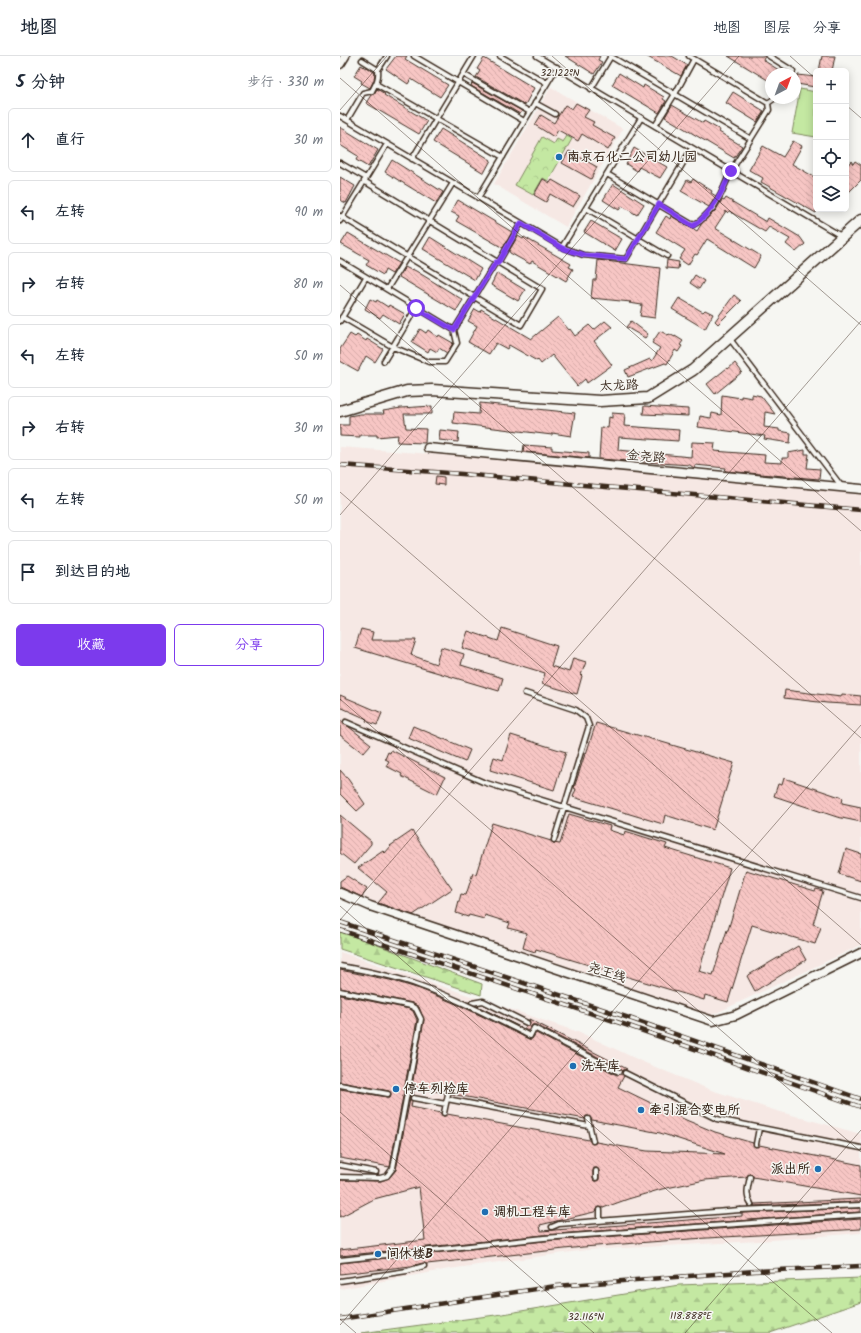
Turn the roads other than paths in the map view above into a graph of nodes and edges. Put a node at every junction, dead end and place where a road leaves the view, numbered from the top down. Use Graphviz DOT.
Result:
graph roads {
  1 [pos="345,56"];
  2 [pos="387,56"];
  3 [pos="414,56"];
  4 [pos="474,56"];
  5 [pos="500,56"];
  6 [pos="537,56"];
  7 [pos="611,56"];
  8 [pos="689,56"];
  9 [pos="701,56"];
  10 [pos="769,56"];
  11 [pos="362,60"];
  12 [pos="696,60"];
  13 [pos="340,64"];
  14 [pos="557,67"];
  15 [pos="788,68"];
  16 [pos="378,70"];
  17 [pos="464,74"];
  18 [pos="458,82"];
  19 [pos="547,83"];
  20 [pos="376,84"];
  21 [pos="592,89"];
  22 [pos="675,94"];
  23 [pos="765,100"];
  24 [pos="535,103"];
  25 [pos="768,104"];
  26 [pos="530,112"];
  27 [pos="555,114"];
  28 [pos="340,116"];
  29 [pos="436,118"];
  30 [pos="641,118"];
  31 [pos="347,120"];
  32 [pos="524,121"];
  33 [pos="655,126"];
  34 [pos="751,139"];
  35 [pos="387,144"];
  36 [pos="692,148"];
  37 [pos="503,157"];
  38 [pos="412,158"];
  39 [pos="340,163"];
  40 [pos="731,171"];
  41 [pos="607,174"];
  42 [pos="365,180"];
  43 [pos="452,183"];
  44 [pos="478,198"];
  45 [pos="659,204"];
  46 [pos="586,208"];
  47 [pos="341,218"];
  48 [pos="861,220"];
  49 [pos="429,221"];
  50 [pos="521,223"];
  51 [pos="842,236"];
  52 [pos="638,239"];
  53 [pos="562,248"];
  54 [pos="407,256"];
  55 [pos="667,256"];
  56 [pos="340,261"];
  57 [pos="497,262"];
  58 [pos="366,277"];
  59 [pos="387,289"];
  60 [pos="475,297"];
  61 [pos="416,308"];
  62 [pos="341,319"];
  63 [pos="454,330"];
  64 [pos="730,338"];
  65 [pos="393,347"];
  66 [pos="384,361"];
  67 [pos="340,411"];
  68 [pos="428,448"];
  69 [pos="842,488"];
  70 [pos="861,489"];
  71 [pos="525,693"];
  72 [pos="346,722"];
  73 [pos="564,807"];
  74 [pos="554,840"];
  75 [pos="340,893"];
  76 [pos="861,898"];
  77 [pos="861,953"];
  78 [pos="340,966"];
  79 [pos="340,991"];
  80 [pos="472,1003"];
  81 [pos="527,1023"];
  82 [pos="619,1072"];
  83 [pos="625,1073"];
  84 [pos="340,1085"];
  85 [pos="388,1094"];
  86 [pos="413,1098"];
  87 [pos="446,1104"];
  88 [pos="444,1113"];
  89 [pos="588,1119"];
  90 [pos="589,1126"];
  91 [pos="759,1128"];
  92 [pos="593,1141"];
  93 [pos="756,1144"];
  94 [pos="861,1148"];
  95 [pos="340,1165"];
  96 [pos="596,1171"];
  97 [pos="376,1172"];
  98 [pos="340,1177"];
  99 [pos="750,1177"];
  100 [pos="596,1178"];
  101 [pos="751,1204"];
  102 [pos="861,1205"];
  103 [pos="600,1210"];
  104 [pos="861,1215"];
  105 [pos="600,1220"];
  106 [pos="552,1227"];
  107 [pos="340,1260"];
  108 [pos="424,1266"];
  109 [pos="340,1281"];
  1 -- 13 [label="street"];
  2 -- 16 [label="lane"];
  3 -- 18 [label="lane"];
  4 -- 17 [label="lane"];
  5 -- 19 [label="lane"];
  6 -- 14 [label="lane"];
  7 -- 21 [label="lane"];
  7 -- 22 [label="lane"];
  8 -- 12 [label="lane"];
  9 -- 12 [label="lane"];
  10 -- 15 [label="lane"];
  11 -- 16 [label="lane"];
  12 -- 22 [label="lane"];
  12 -- 23 [label="lane"];
  14 -- 19 [label="lane"];
  14 -- 21 [label="lane"];
  16 -- 20 [label="lane"];
  17 -- 18 [label="lane"];
  17 -- 26 [label="lane"];
  18 -- 29 [label="lane"];
  18 -- 32 [label="lane"];
  19 -- 24 [label="lane"];
  20 -- 29 [label="lane"];
  20 -- 31 [label="lane"];
  21 -- 30 [label="lane"];
  22 -- 33 [label="lane"];
  22 -- 34 [label="lane"];
  24 -- 26 [label="lane"];
  24 -- 27 [label="lane"];
  25 -- 34 [label="lane"];
  26 -- 32 [label="lane"];
  28 -- 31 [label="lane"];
  29 -- 37 [label="lane"];
  29 -- 38 [label="lane"];
  30 -- 33 [label="lane"];
  30 -- 41 [label="lane"];
  31 -- 35 [label="lane"];
  32 -- 37 [label="lane"];
  33 -- 36 [label="lane"];
  34 -- 40 [label="lane"];
  35 -- 38 [label="lane"];
  35 -- 42 [label="lane"];
  36 -- 40 [label="lane"];
  36 -- 45 [label="lane"];
  37 -- 44 [label="lane"];
  38 -- 43 [label="lane"];
  39 -- 42 [label="lane"];
  40 -- 45 [label="lane"];
  40 -- 51 [label="lane"];
  41 -- 45 [label="lane"];
  41 -- 46 [label="lane"];
  42 -- 47 [label="lane"];
  42 -- 49 [label="lane"];
  43 -- 44 [label="lane"];
  43 -- 49 [label="lane"];
  44 -- 50 [label="lane"];
  45 -- 52 [label="lane"];
  46 -- 52 [label="lane"];
  46 -- 53 [label="lane"];
  47 -- 54 [label="lane"];
  48 -- 51 [label="street, 太龙路"];
  49 -- 54 [label="lane"];
  49 -- 57 [label="lane"];
  50 -- 53 [label="lane"];
  50 -- 57 [label="lane"];
  51 -- 64 [label="street, 太龙路"];
  52 -- 53 [label="lane"];
  52 -- 55 [label="lane"];
  54 -- 59 [label="lane"];
  54 -- 60 [label="lane"];
  56 -- 58 [label="lane"];
  57 -- 60 [label="lane"];
  57 -- 60 [label="lane"];
  58 -- 59 [label="lane"];
  58 -- 62 [label="lane"];
  59 -- 61 [label="lane"];
  60 -- 63 [label="lane"];
  61 -- 63 [label="lane"];
  61 -- 65 [label="lane"];
  62 -- 65 [label="lane"];
  63 -- 65 [label="lane"];
  64 -- 67 [label="street, 太龙路"];
  64 -- 69 [label="lane"];
  65 -- 66 [label="lane"];
  68 -- 69 [label="street, 金尧路"];
  69 -- 70 [label="street, 金尧路"];
  71 -- 73 [label="lane"];
  72 -- 73 [label="lane"];
  73 -- 74 [label="lane"];
  73 -- 76 [label="lane"];
  75 -- 77 [label="street, 尧王线"];
  78 -- 82 [label="lane, bridge"];
  79 -- 98 [label="lane, bridge"];
  80 -- 81 [label="lane"];
  83 -- 91 [label="lane"];
  84 -- 85 [label="lane"];
  86 -- 87 [label="lane"];
  87 -- 88 [label="lane"];
  87 -- 90 [label="lane"];
  89 -- 90 [label="lane"];
  90 -- 92 [label="lane"];
  91 -- 93 [label="lane"];
  91 -- 94 [label="lane"];
  95 -- 97 [label="lane"];
  96 -- 100 [label="lane"];
  99 -- 101 [label="lane"];
  102 -- 105 [label="lane, bridge"];
  103 -- 105 [label="lane"];
  104 -- 107 [label="lane, bridge"];
  105 -- 106 [label="lane"];
  108 -- 109 [label="lane"];
}
